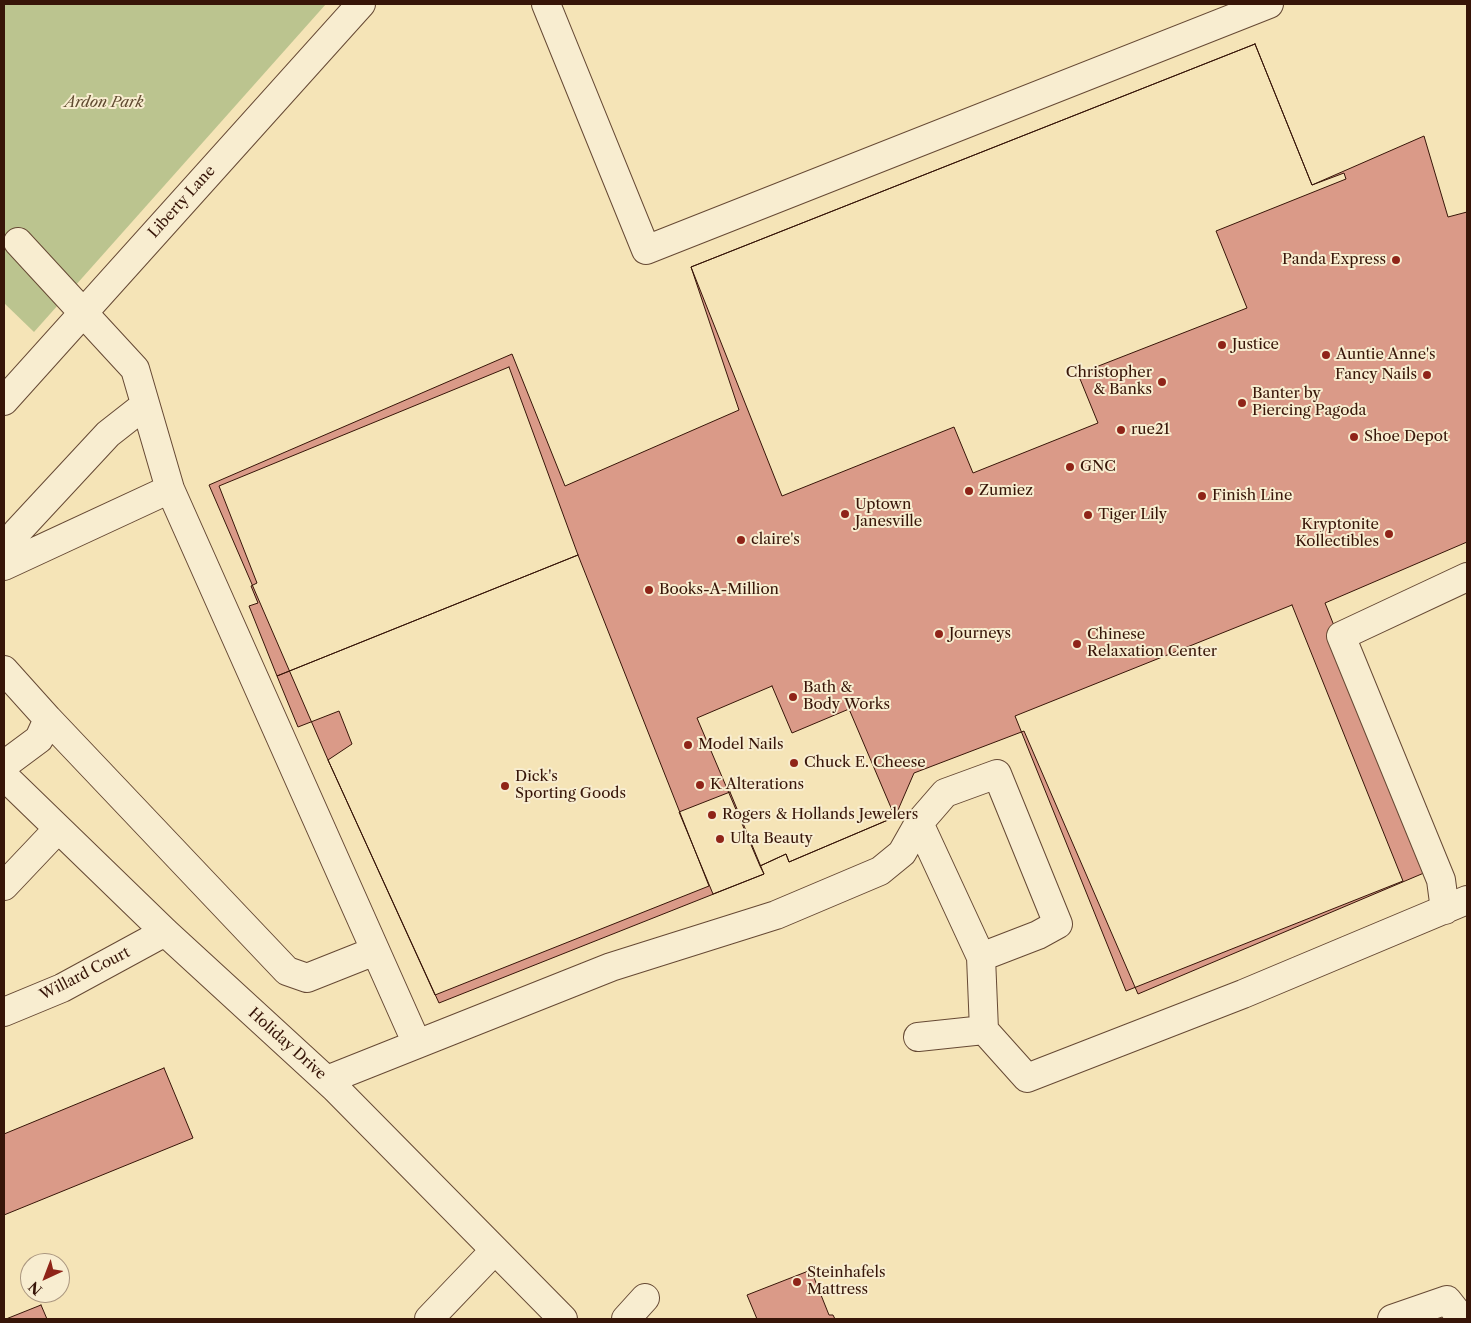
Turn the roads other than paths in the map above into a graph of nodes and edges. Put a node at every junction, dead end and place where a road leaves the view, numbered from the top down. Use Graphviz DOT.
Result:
graph roads {
  1 [pos="361,4"];
  2 [pos="546,4"];
  3 [pos="1269,4"];
  4 [pos="18,242"];
  5 [pos="83,312"];
  6 [pos="4,401"];
  7 [pos="145,405"];
  8 [pos="170,489"];
  9 [pos="4,550"];
  10 [pos="4,566"];
  11 [pos="1467,577"];
  12 [pos="4,670"];
  13 [pos="48,719"];
  14 [pos="4,766"];
  15 [pos="4,776"];
  16 [pos="919,823"];
  17 [pos="58,829"];
  18 [pos="4,886"];
  19 [pos="1456,905"];
  20 [pos="164,932"];
  21 [pos="375,951"];
  22 [pos="982,958"];
  23 [pos="4,1012"];
  24 [pos="984,1030"];
  25 [pos="918,1037"];
  26 [pos="416,1044"];
  27 [pos="327,1080"];
  28 [pos="495,1250"];
  29 [pos="645,1298"];
  30 [pos="1454,1310"];
  31 [pos="429,1319"];
  32 [pos="563,1319"];
  33 [pos="626,1319"];
  34 [pos="1392,1319"];
  1 -- 5 [label="street, Liberty Lane"];
  2 -- 3 [label="street"];
  4 -- 5 [label="street"];
  5 -- 6 [label="street, Liberty Lane"];
  5 -- 7 [label="street"];
  7 -- 8 [label="street"];
  7 -- 9 [label="street"];
  8 -- 10 [label="street"];
  8 -- 21 [label="street"];
  11 -- 19 [label="street"];
  12 -- 13 [label="street"];
  13 -- 14 [label="street"];
  13 -- 21 [label="street"];
  15 -- 17 [label="street, Holiday Drive"];
  16 -- 22 [label="street"];
  16 -- 22 [label="street"];
  16 -- 26 [label="street"];
  17 -- 18 [label="street"];
  17 -- 20 [label="street, Holiday Drive"];
  19 -- 24 [label="street"];
  20 -- 23 [label="street, Willard Court"];
  20 -- 27 [label="street, Holiday Drive"];
  21 -- 26 [label="street"];
  22 -- 24 [label="street"];
  24 -- 25 [label="street"];
  26 -- 27 [label="street"];
  27 -- 28 [label="street, Holiday Drive"];
  28 -- 31 [label="street"];
  28 -- 32 [label="street, Holiday Drive"];
  29 -- 33 [label="street"];
  30 -- 34 [label="street"];
}
